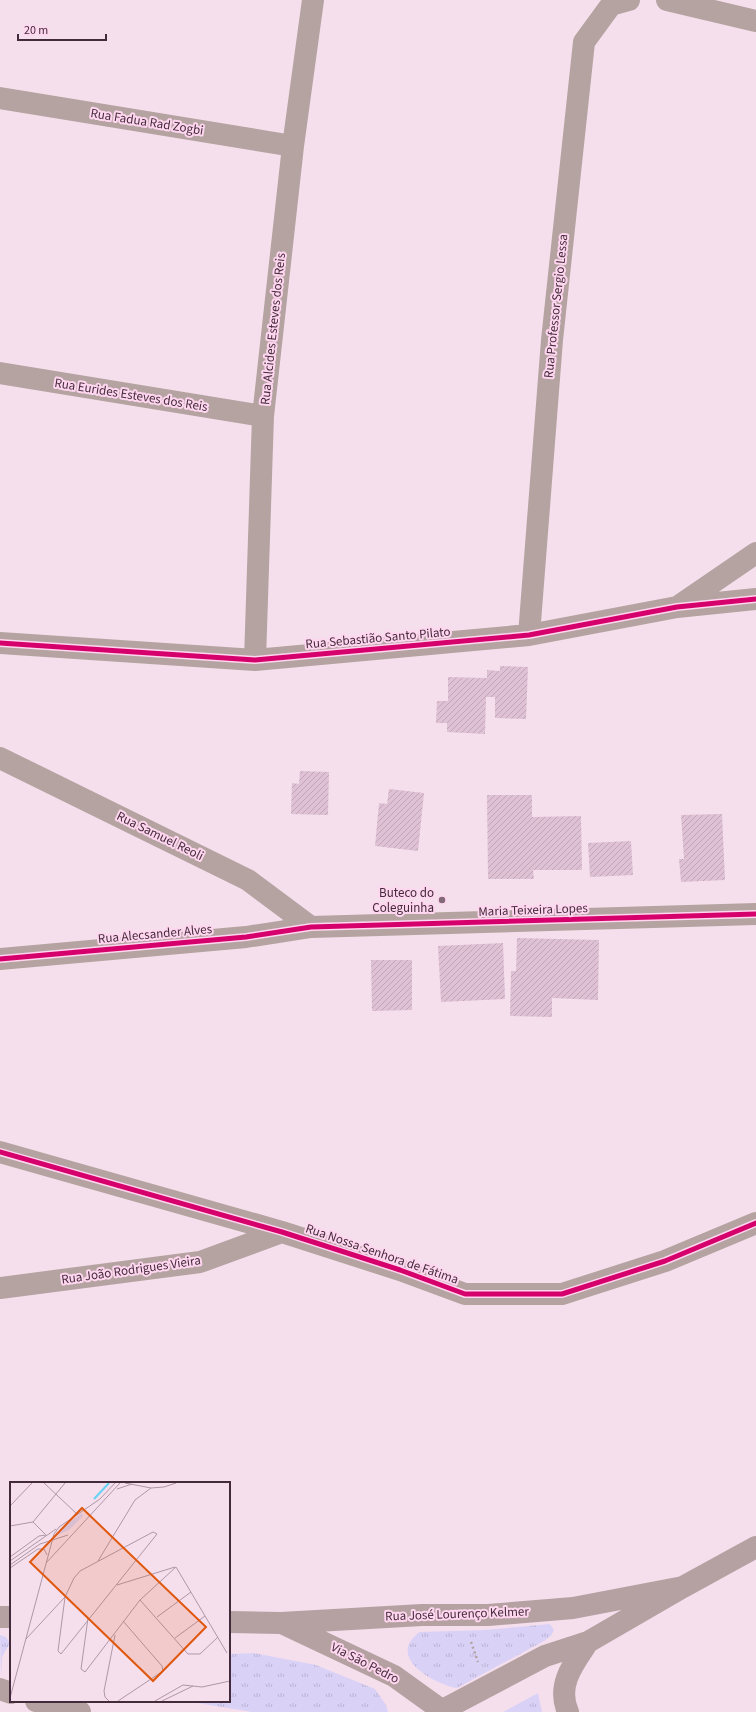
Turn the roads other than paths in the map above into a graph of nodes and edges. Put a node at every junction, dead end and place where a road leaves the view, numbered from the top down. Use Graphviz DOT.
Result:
graph roads {
  1 [pos="313,0"];
  2 [pos="629,0"];
  3 [pos="667,0"];
  4 [pos="756,22"];
  5 [pos="0,98"];
  6 [pos="293,146"];
  7 [pos="0,373"];
  8 [pos="263,416"];
  9 [pos="756,553"];
  10 [pos="756,599"];
  11 [pos="677,607"];
  12 [pos="529,635"];
  13 [pos="0,643"];
  14 [pos="255,660"];
  15 [pos="0,758"];
  16 [pos="753,913"];
  17 [pos="311,927"];
  18 [pos="0,959"];
  19 [pos="0,1152"];
  20 [pos="756,1223"];
  21 [pos="282,1232"];
  22 [pos="0,1288"];
  23 [pos="756,1547"];
  24 [pos="683,1587"];
  25 [pos="230,1622"];
  26 [pos="281,1623"];
  27 [pos="588,1642"];
  28 [pos="0,1689"];
  29 [pos="10,1693"];
  30 [pos="40,1702"];
  31 [pos="442,1711"];
  32 [pos="80,1712"];
  33 [pos="568,1712"];
  1 -- 6 [label="street, Rua Alcides Esteves dos Reis"];
  2 -- 12 [label="street, Rua Professor Sergio Lessa"];
  3 -- 4 [label="street"];
  5 -- 6 [label="street, Rua Fadua Rad Zogbi"];
  6 -- 8 [label="street, Rua Alcides Esteves dos Reis"];
  7 -- 8 [label="street, Rua Eurides Esteves dos Reis"];
  8 -- 14 [label="street, Rua Alcides Esteves dos Reis"];
  9 -- 11 [label="street"];
  10 -- 11 [label="street, Rua Sebastião Santo Pilato"];
  11 -- 12 [label="street, Rua Sebastião Santo Pilato"];
  12 -- 14 [label="street, Rua Sebastião Santo Pilato"];
  13 -- 14 [label="street, Rua Sebastião Santo Pilato"];
  15 -- 17 [label="street, Rua Samuel Reoli"];
  16 -- 17 [label="street, Maria Teixeira Lopes"];
  17 -- 18 [label="street, Rua Alecsander Alves"];
  19 -- 21 [label="street, Rua Nossa Senhora de Fátima"];
  20 -- 21 [label="street, Rua Nossa Senhora de Fátima"];
  21 -- 22 [label="street, Rua João Rodrigues Vieira"];
  23 -- 24 [label="main road, Rua José Lourenço Kelmer"];
  24 -- 26 [label="main road, Rua José Lourenço Kelmer"];
  24 -- 27 [label="main road, Rua José Lourenço Kelmer"];
  25 -- 26 [label="main road, Rua José Lourenço Kelmer"];
  26 -- 31 [label="main road, Via São Pedro"];
  27 -- 31 [label="main road, Rua José Lourenço Kelmer"];
  27 -- 33 [label="main road"];
  28 -- 29 [label="main road"];
  30 -- 32 [label="main road"];
}
